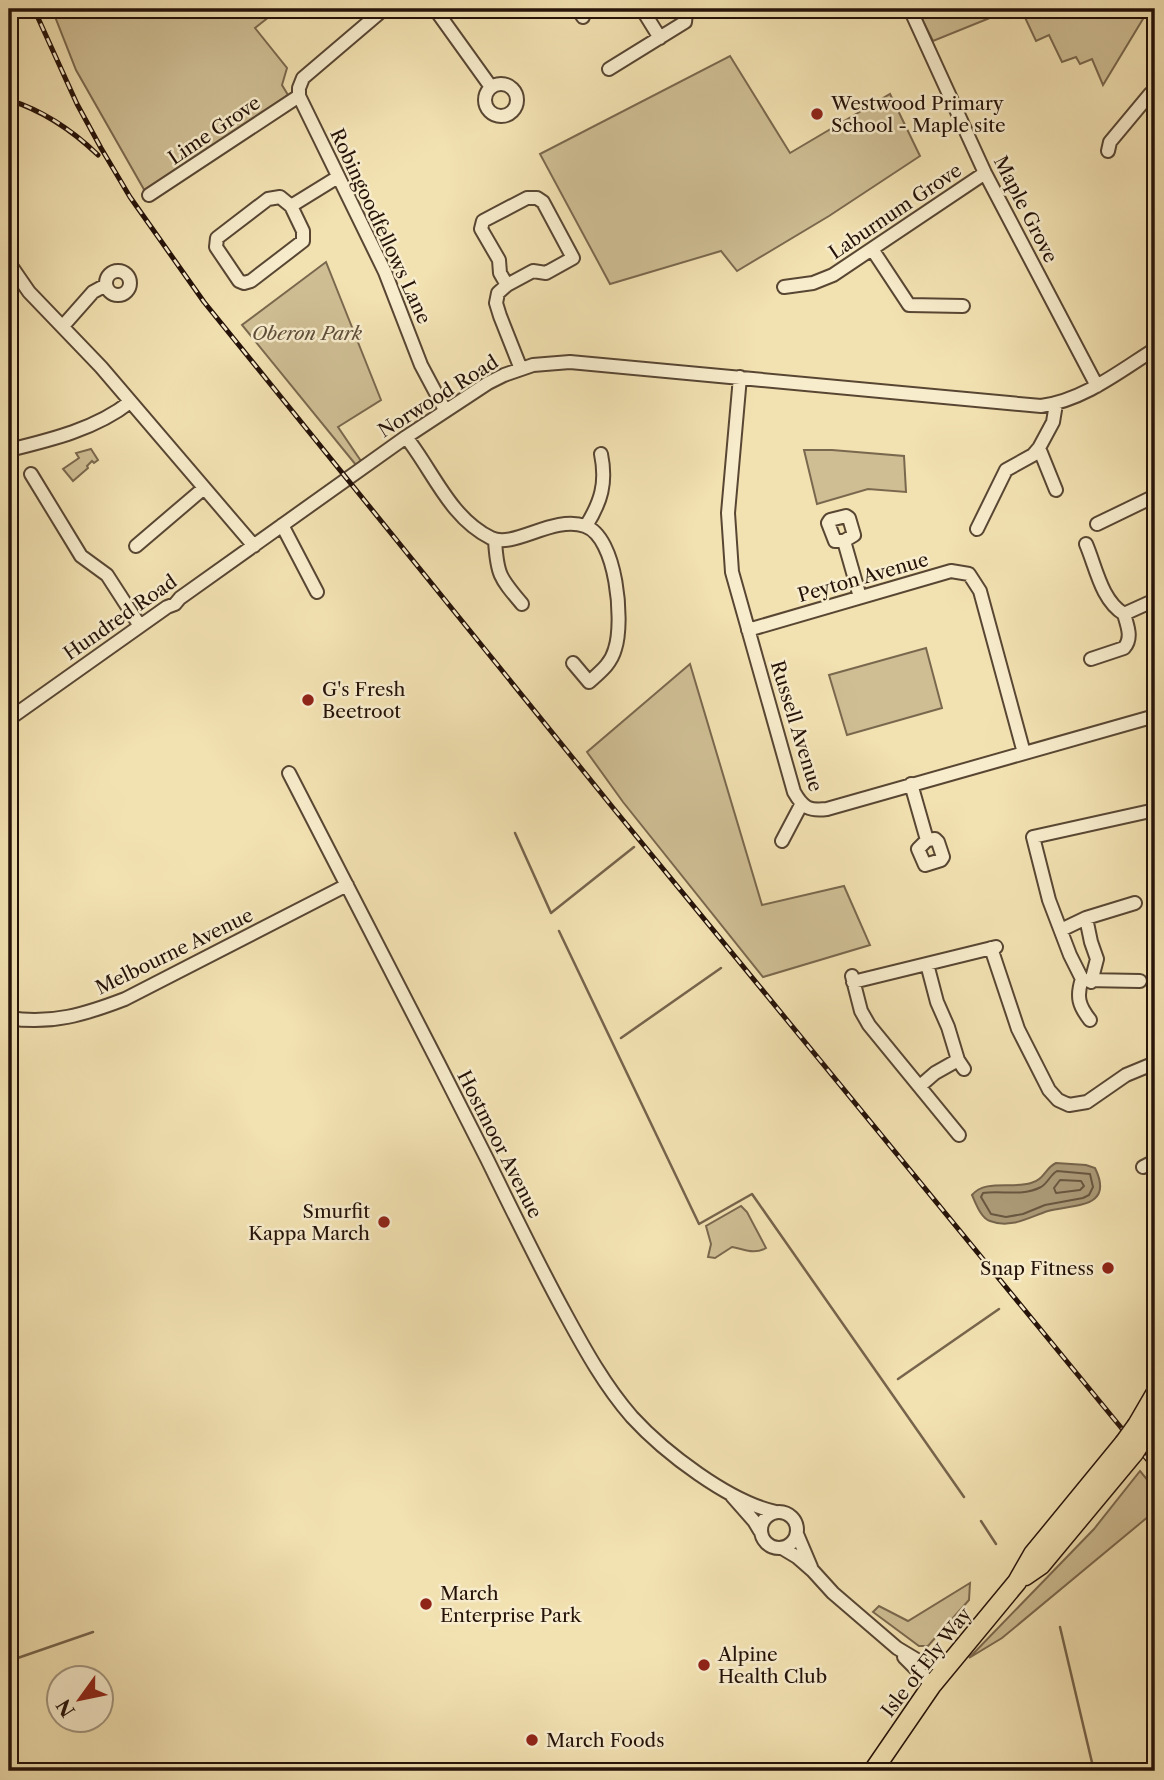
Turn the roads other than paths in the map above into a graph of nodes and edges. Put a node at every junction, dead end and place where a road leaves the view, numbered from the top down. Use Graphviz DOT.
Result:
graph roads {
  1 [pos="384,9"];
  2 [pos="435,9"];
  3 [pos="642,9"];
  4 [pos="910,9"];
  5 [pos="686,13"];
  6 [pos="660,38"];
  7 [pos="610,69"];
  8 [pos="491,87"];
  9 [pos="1155,92"];
  10 [pos="299,96"];
  11 [pos="1108,151"];
  12 [pos="985,173"];
  13 [pos="338,177"];
  14 [pos="149,195"];
  15 [pos="291,206"];
  16 [pos="872,249"];
  17 [pos="9,263"];
  18 [pos="14,284"];
  19 [pos="106,285"];
  20 [pos="506,285"];
  21 [pos="784,287"];
  22 [pos="963,306"];
  23 [pos="63,326"];
  24 [pos="1155,349"];
  25 [pos="521,369"];
  26 [pos="740,377"];
  27 [pos="1097,386"];
  28 [pos="130,402"];
  29 [pos="1056,404"];
  30 [pos="445,410"];
  31 [pos="406,437"];
  32 [pos="1039,448"];
  33 [pos="9,450"];
  34 [pos="601,454"];
  35 [pos="31,474"];
  36 [pos="204,488"];
  37 [pos="1056,490"];
  38 [pos="1155,496"];
  39 [pos="1097,524"];
  40 [pos="282,525"];
  41 [pos="586,526"];
  42 [pos="977,529"];
  43 [pos="495,540"];
  44 [pos="844,541"];
  45 [pos="1086,544"];
  46 [pos="254,545"];
  47 [pos="136,546"];
  48 [pos="317,593"];
  49 [pos="860,597"];
  50 [pos="1155,600"];
  51 [pos="522,604"];
  52 [pos="1124,614"];
  53 [pos="140,626"];
  54 [pos="748,630"];
  55 [pos="1091,659"];
  56 [pos="573,663"];
  57 [pos="1155,716"];
  58 [pos="9,719"];
  59 [pos="1024,753"];
  60 [pos="289,774"];
  61 [pos="911,784"];
  62 [pos="802,805"];
  63 [pos="1155,810"];
  64 [pos="927,840"];
  65 [pos="782,841"];
  66 [pos="347,885"];
  67 [pos="1135,903"];
  68 [pos="1086,918"];
  69 [pos="1061,930"];
  70 [pos="927,964"];
  71 [pos="1087,980"];
  72 [pos="1139,981"];
  73 [pos="9,1018"];
  74 [pos="1090,1020"];
  75 [pos="1155,1063"];
  76 [pos="920,1086"];
  77 [pos="959,1135"];
  78 [pos="1155,1161"];
  79 [pos="1143,1167"];
  80 [pos="1155,1395"];
  81 [pos="1155,1419"];
  82 [pos="1141,1431"];
  83 [pos="727,1491"];
  84 [pos="776,1512"];
  85 [pos="760,1531"];
  86 [pos="797,1534"];
  87 [pos="782,1548"];
  88 [pos="813,1571"];
  89 [pos="897,1648"];
  90 [pos="953,1658"];
  91 [pos="932,1685"];
  92 [pos="873,1771"];
  1 -- 10 [label="street"];
  2 -- 8 [label="street"];
  3 -- 6 [label="street"];
  4 -- 12 [label="street, Maple Grove"];
  5 -- 6 [label="street"];
  6 -- 7 [label="street"];
  9 -- 11 [label="street"];
  10 -- 13 [label="street, Robingoodfellows Lane"];
  10 -- 14 [label="street, Lime Grove"];
  12 -- 16 [label="street, Laburnum Grove"];
  12 -- 27 [label="street, Maple Grove"];
  13 -- 15 [label="street"];
  13 -- 30 [label="street, Robingoodfellows Lane"];
  15 -- 15 [label="street"];
  16 -- 21 [label="street, Laburnum Grove"];
  16 -- 22 [label="street"];
  17 -- 18 [label="street"];
  18 -- 23 [label="street"];
  19 -- 23 [label="street"];
  20 -- 20 [label="street"];
  20 -- 25 [label="street"];
  23 -- 28 [label="street"];
  24 -- 27 [label="street, Norwood Road"];
  25 -- 26 [label="street, Norwood Road"];
  25 -- 30 [label="street, Norwood Road"];
  26 -- 29 [label="street, Norwood Road"];
  26 -- 54 [label="street, Russell Avenue"];
  27 -- 29 [label="street, Norwood Road"];
  28 -- 33 [label="street"];
  28 -- 36 [label="street"];
  29 -- 32 [label="street"];
  30 -- 31 [label="street, Norwood Road"];
  31 -- 40 [label="street, Norwood Road"];
  31 -- 43 [label="street"];
  32 -- 37 [label="street"];
  32 -- 42 [label="street"];
  34 -- 41 [label="street"];
  35 -- 53 [label="street"];
  36 -- 46 [label="street"];
  36 -- 47 [label="street"];
  38 -- 39 [label="street"];
  40 -- 46 [label="street, Norwood Road"];
  40 -- 48 [label="street"];
  41 -- 43 [label="street"];
  41 -- 56 [label="street"];
  43 -- 51 [label="street"];
  44 -- 49 [label="street"];
  45 -- 52 [label="street"];
  46 -- 53 [label="street, Hundred Road"];
  49 -- 54 [label="street, Peyton Avenue"];
  49 -- 59 [label="street, Peyton Avenue"];
  50 -- 52 [label="street"];
  52 -- 55 [label="street"];
  53 -- 58 [label="street, Hundred Road"];
  54 -- 62 [label="street, Russell Avenue"];
  57 -- 59 [label="street, Russell Avenue"];
  59 -- 61 [label="street, Russell Avenue"];
  60 -- 66 [label="street, Hostmoor Avenue"];
  61 -- 62 [label="street, Russell Avenue"];
  61 -- 64 [label="street"];
  62 -- 65 [label="street"];
  63 -- 69 [label="street"];
  66 -- 73 [label="street, Melbourne Avenue"];
  66 -- 83 [label="street, Hostmoor Avenue"];
  67 -- 68 [label="street"];
  68 -- 69 [label="street"];
  68 -- 71 [label="street"];
  69 -- 71 [label="street"];
  70 -- 75 [label="street"];
  70 -- 76 [label="street"];
  70 -- 76 [label="street"];
  71 -- 72 [label="street"];
  71 -- 74 [label="street"];
  76 -- 77 [label="street"];
  78 -- 79 [label="street"];
  80 -- 82 [label="highway, Isle of Ely Way"];
  81 -- 82 [label="highway, Isle of Ely Way"];
  82 -- 90 [label="highway, Isle of Ely Way, bridge"];
  83 -- 84 [label="street, Hostmoor Avenue"];
  83 -- 85 [label="street, Hostmoor Avenue"];
  84 -- 85 [label="street"];
  84 -- 86 [label="street"];
  85 -- 87 [label="street"];
  86 -- 87 [label="street"];
  86 -- 88 [label="street"];
  87 -- 88 [label="street"];
  88 -- 89 [label="street"];
  89 -- 90 [label="street"];
  89 -- 91 [label="street"];
  90 -- 91 [label="highway, Isle of Ely Way"];
  91 -- 92 [label="highway, Isle of Ely Way"];
}
